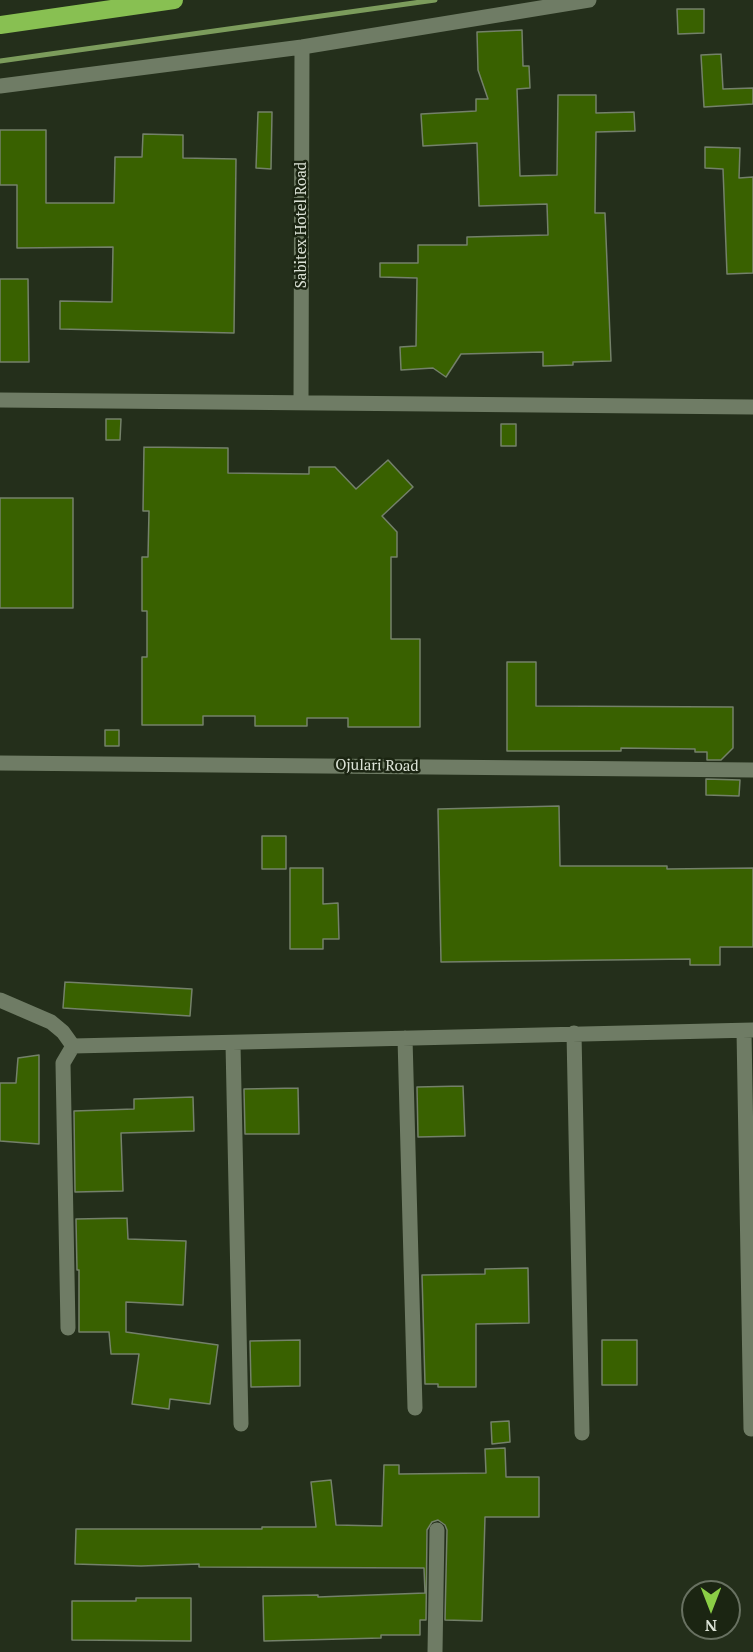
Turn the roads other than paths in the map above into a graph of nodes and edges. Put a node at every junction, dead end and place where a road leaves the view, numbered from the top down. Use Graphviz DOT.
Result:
graph roads {
  1 [pos="174,0"];
  2 [pos="590,0"];
  3 [pos="0,25"];
  4 [pos="302,47"];
  5 [pos="0,86"];
  6 [pos="0,400"];
  7 [pos="301,403"];
  8 [pos="753,407"];
  9 [pos="0,763"];
  10 [pos="753,770"];
  11 [pos="0,1000"];
  12 [pos="748,1030"];
  13 [pos="574,1033"];
  14 [pos="405,1038"];
  15 [pos="233,1044"];
  16 [pos="72,1046"];
  17 [pos="68,1328"];
  18 [pos="415,1408"];
  19 [pos="241,1424"];
  20 [pos="751,1429"];
  21 [pos="582,1433"];
  22 [pos="437,1530"];
  23 [pos="435,1652"];
  1 -- 3 [label="highway"];
  2 -- 4 [label="street"];
  4 -- 5 [label="street"];
  4 -- 7 [label="street, Sabitex Hotel Road"];
  6 -- 7 [label="street"];
  7 -- 8 [label="street"];
  9 -- 10 [label="street, Ojulari Road"];
  11 -- 16 [label="street"];
  12 -- 13 [label="street"];
  12 -- 20 [label="street"];
  13 -- 14 [label="street"];
  13 -- 21 [label="street"];
  14 -- 15 [label="street"];
  14 -- 18 [label="street"];
  15 -- 16 [label="street"];
  15 -- 19 [label="street"];
  16 -- 17 [label="street"];
  22 -- 23 [label="street"];
}
